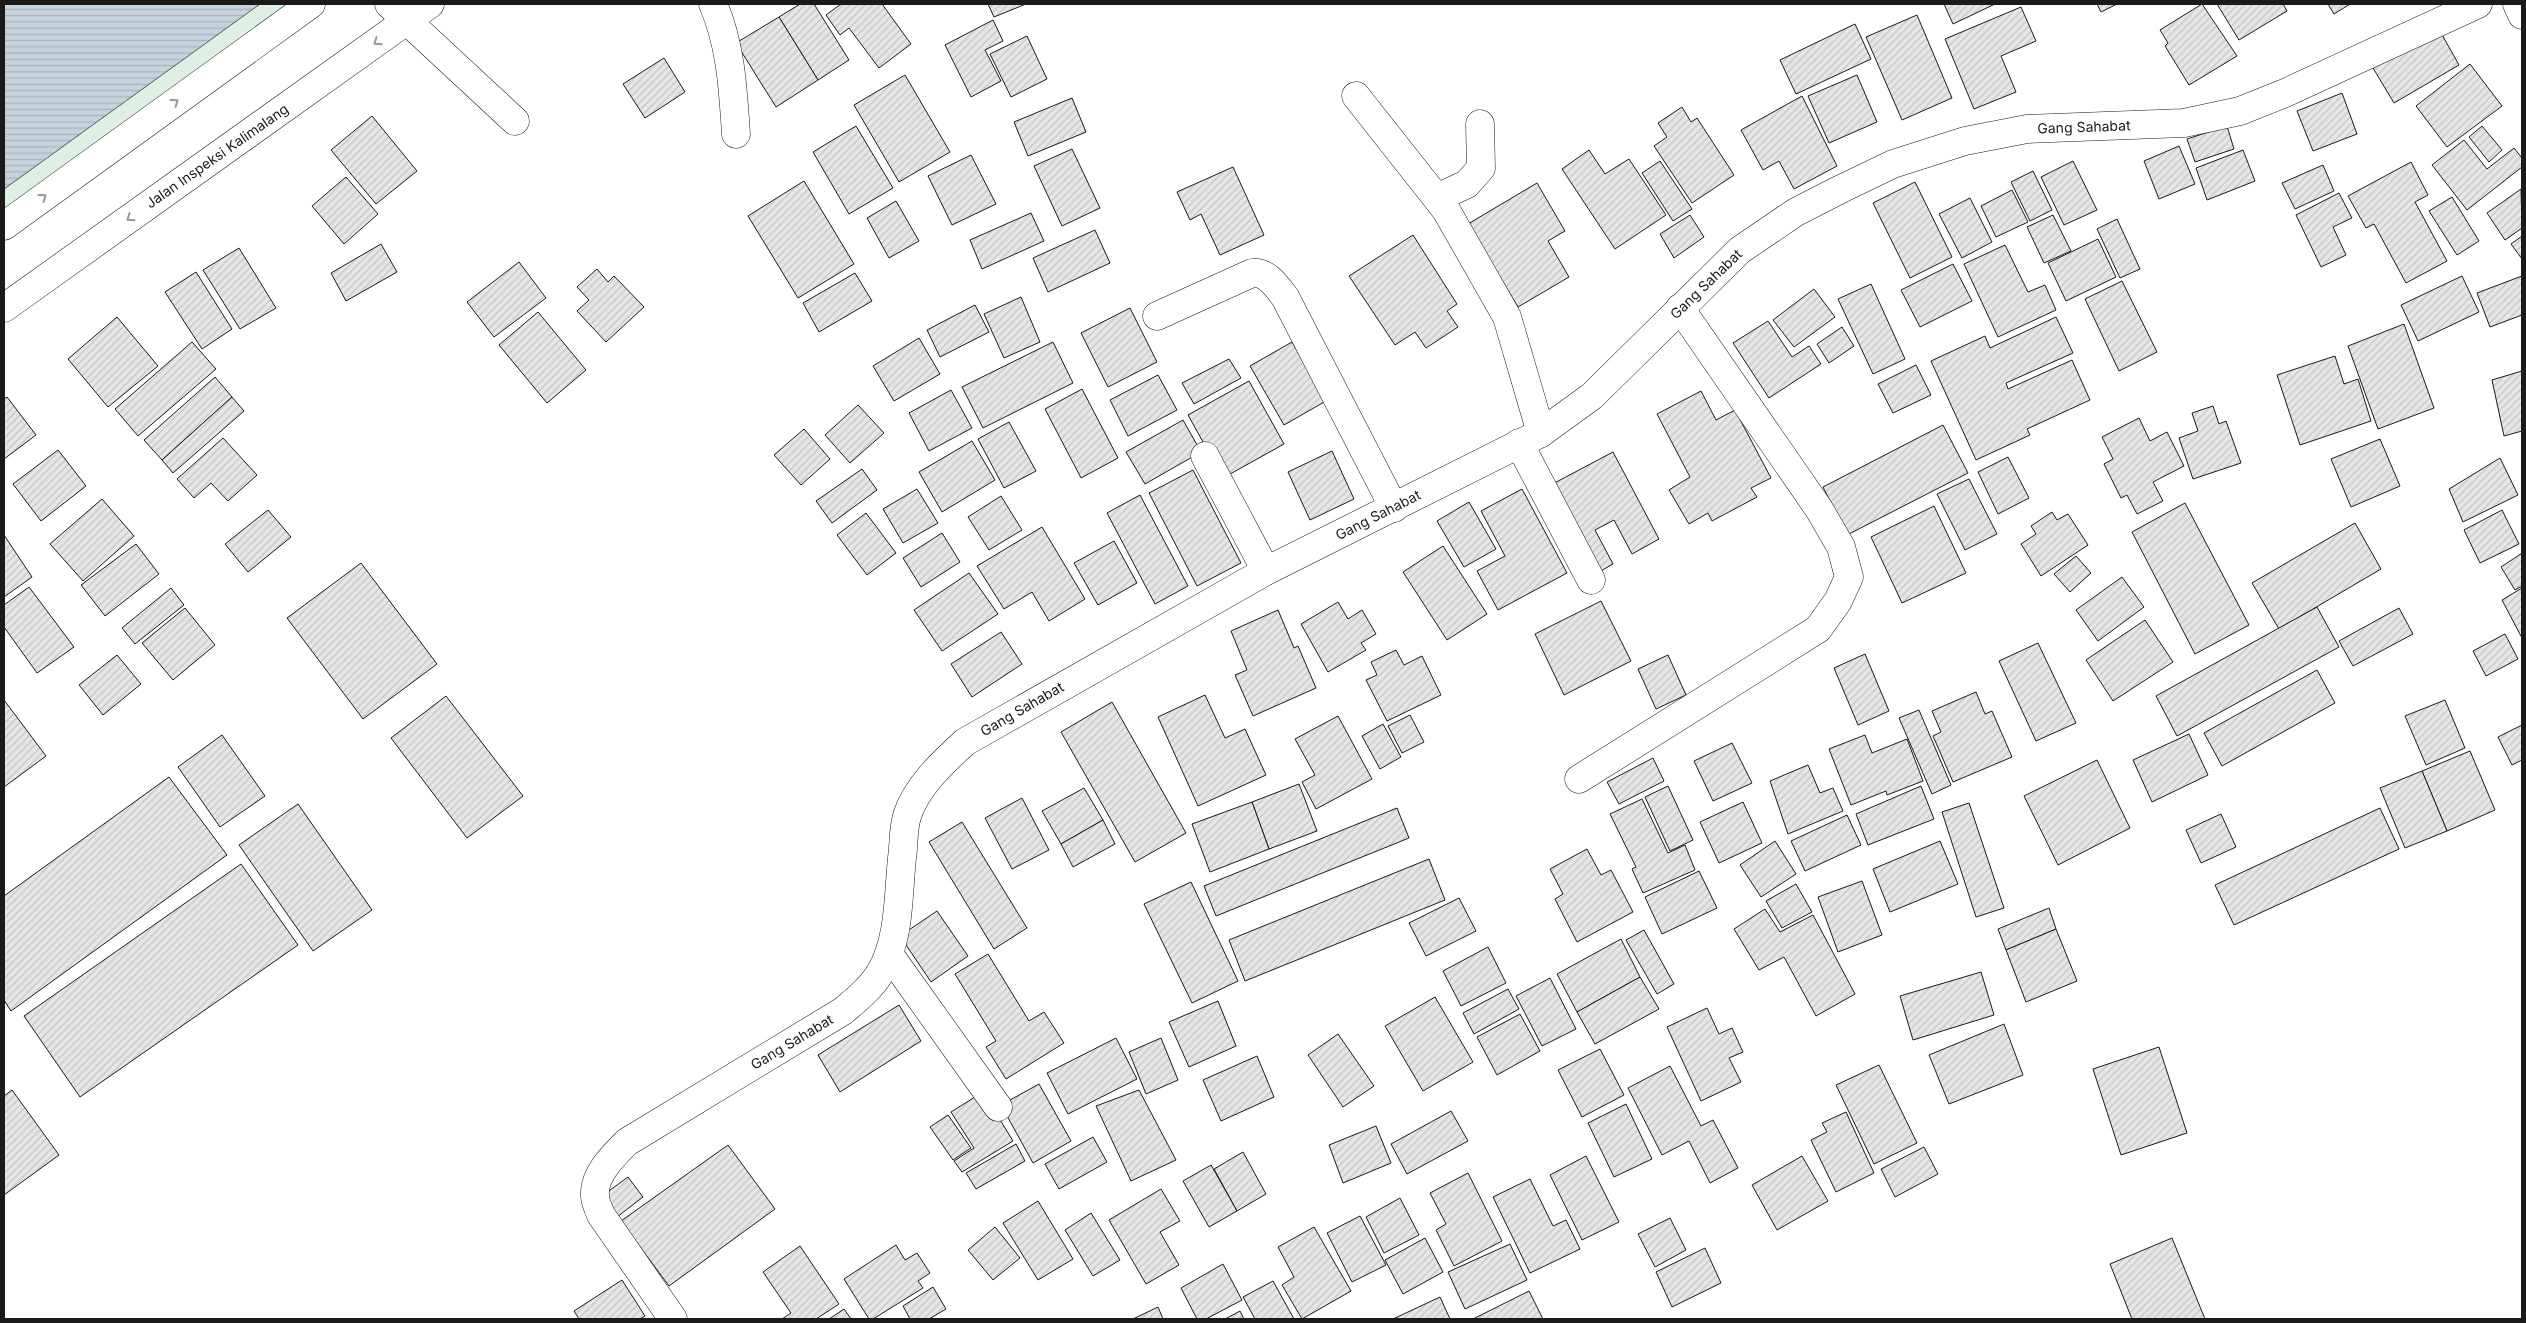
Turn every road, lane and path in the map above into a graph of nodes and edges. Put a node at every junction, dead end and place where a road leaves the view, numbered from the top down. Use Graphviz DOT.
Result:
graph roads {
  1 [pos="311,4"];
  2 [pos="430,4"];
  3 [pos="713,4"];
  4 [pos="2478,4"];
  5 [pos="2517,4"];
  6 [pos="397,13"];
  7 [pos="2522,15"];
  8 [pos="1356,96"];
  9 [pos="515,121"];
  10 [pos="1480,124"];
  11 [pos="736,134"];
  12 [pos="1437,198"];
  13 [pos="4,226"];
  14 [pos="4,308"];
  15 [pos="1680,308"];
  16 [pos="1157,316"];
  17 [pos="1530,438"];
  18 [pos="1205,456"];
  19 [pos="1394,508"];
  20 [pos="1266,571"];
  21 [pos="1591,580"];
  22 [pos="1579,779"];
  23 [pos="889,954"];
  24 [pos="998,1107"];
  25 [pos="665,1316"];
  13 -- 1 [label="street, one-way"];
  2 -- 6 [label="street, Jalan Inspeksi Kalimalang"];
  3 -- 11 [label="street"];
  4 -- 15 [label="street, Gang Sahabat"];
  5 -- 7 [label="street"];
  6 -- 9 [label="street"];
  6 -- 14 [label="street, Jalan Inspeksi Kalimalang, one-way"];
  8 -- 12 [label="street"];
  10 -- 12 [label="street"];
  12 -- 17 [label="street"];
  15 -- 17 [label="street, Gang Sahabat"];
  15 -- 22 [label="street"];
  16 -- 19 [label="street"];
  17 -- 19 [label="street, Gang Sahabat"];
  17 -- 21 [label="street"];
  18 -- 20 [label="street"];
  19 -- 20 [label="street, Gang Sahabat"];
  20 -- 23 [label="street, Gang Sahabat"];
  23 -- 24 [label="street"];
  23 -- 25 [label="street, Gang Sahabat"];
}
